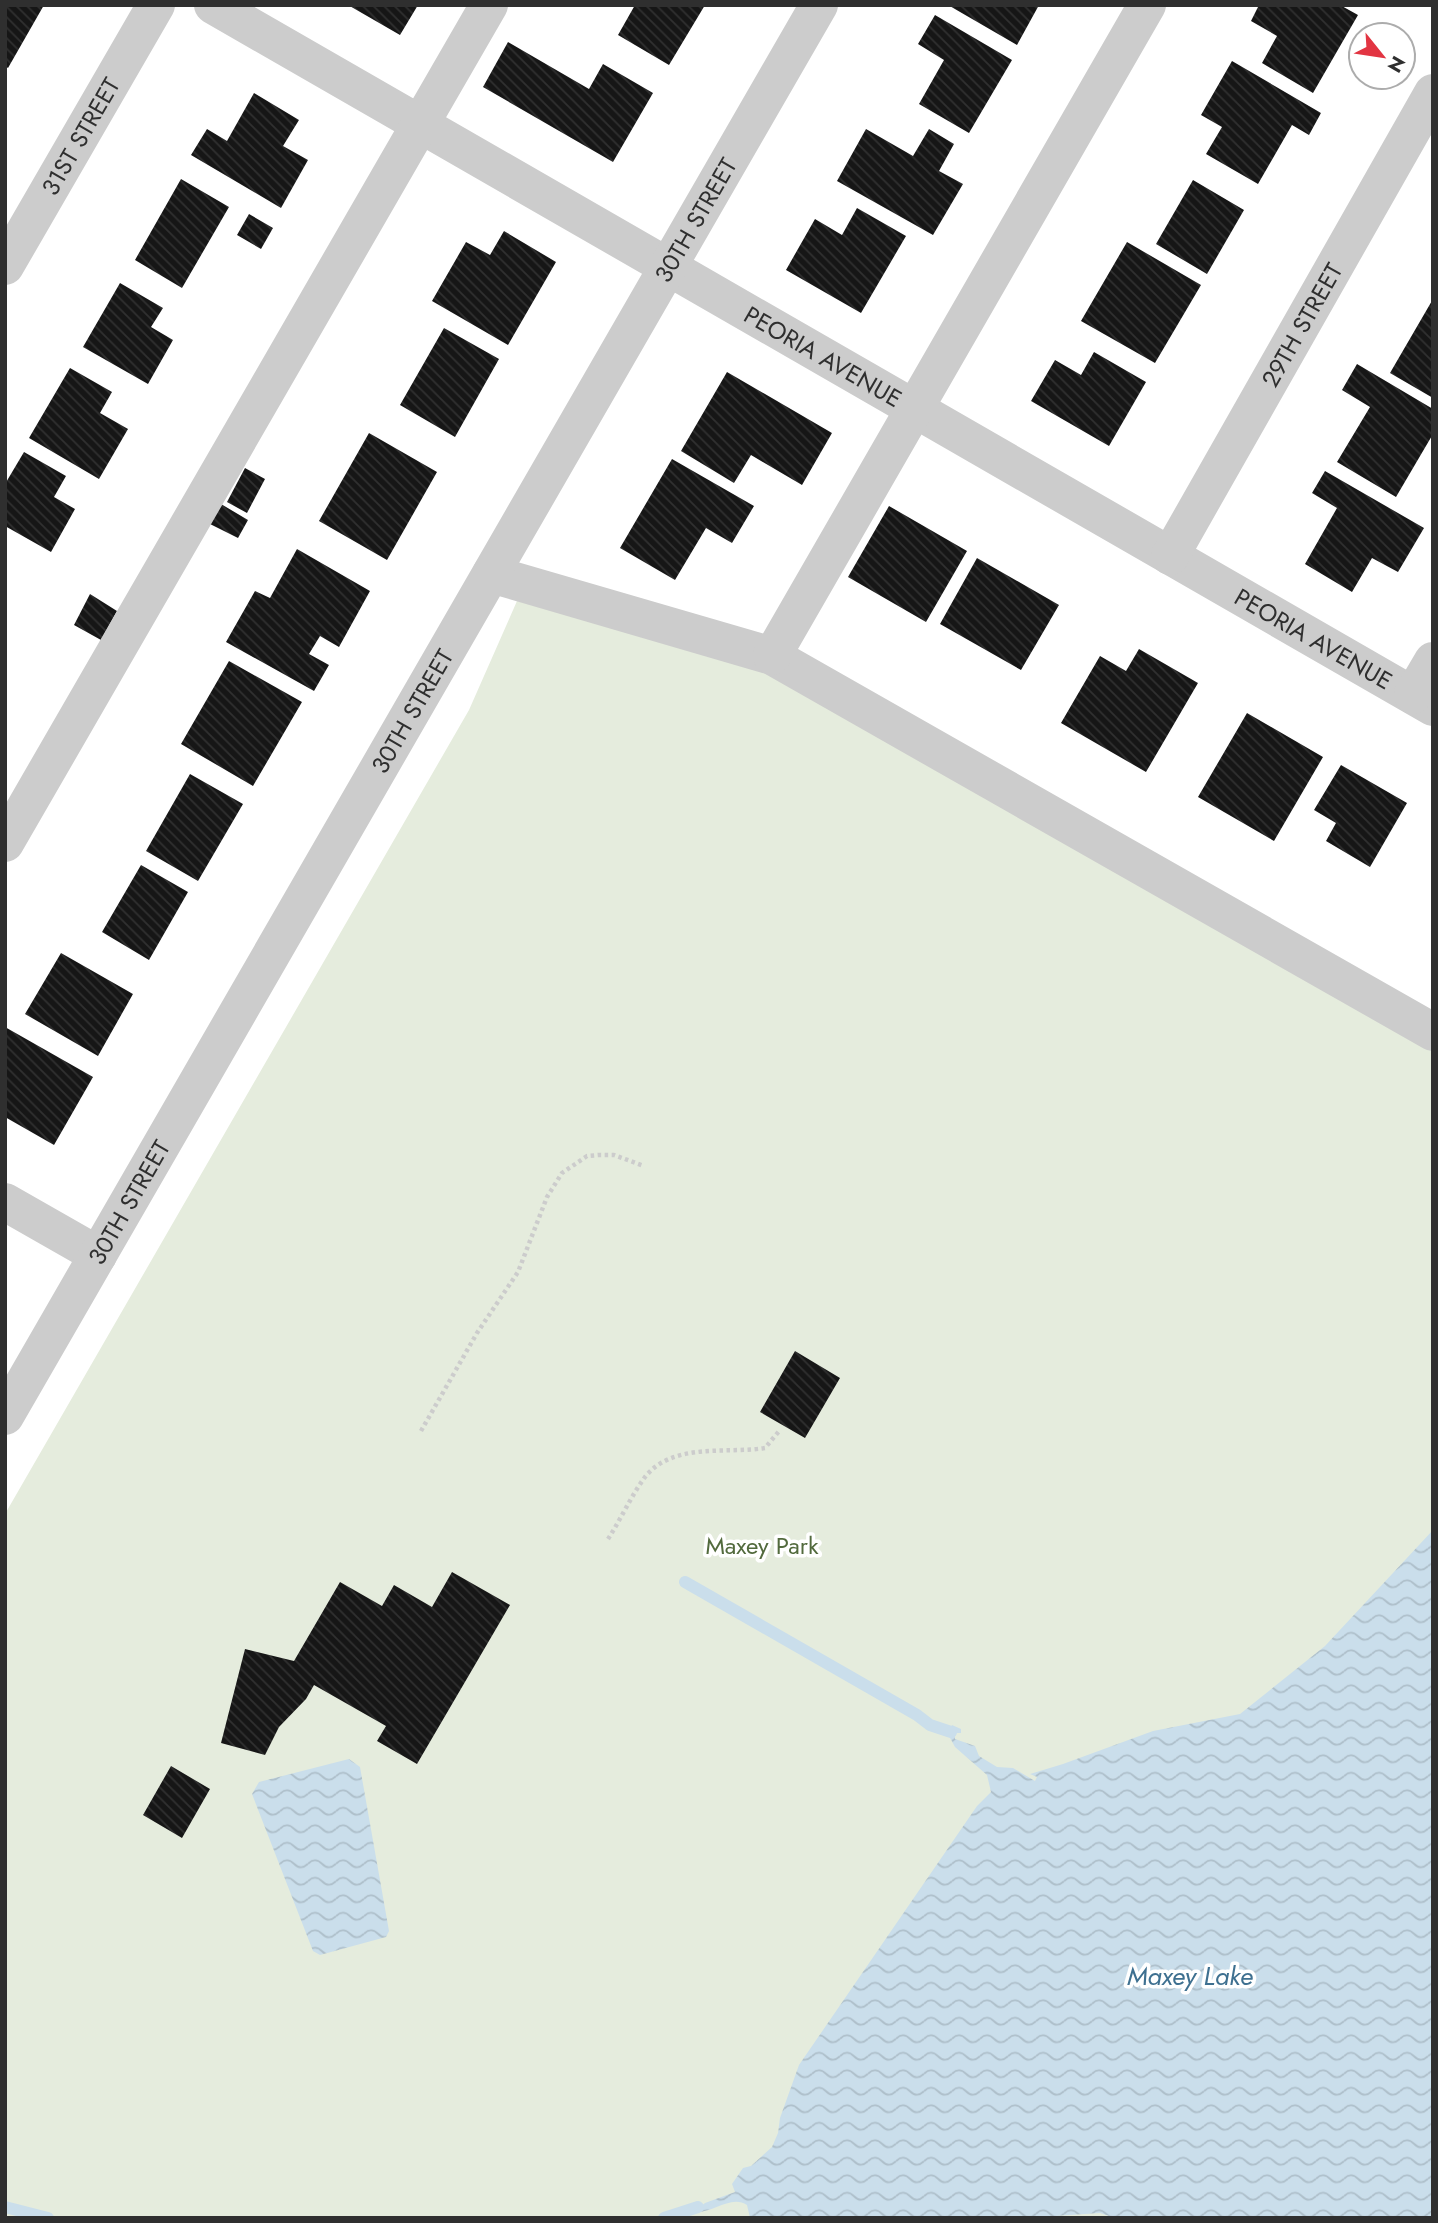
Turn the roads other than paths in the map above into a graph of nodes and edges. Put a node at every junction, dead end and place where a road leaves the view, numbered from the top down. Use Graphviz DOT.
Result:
graph roads {
  1 [pos="156,5"];
  2 [pos="213,5"];
  3 [pos="489,5"];
  4 [pos="819,5"];
  5 [pos="1147,5"];
  6 [pos="1433,93"];
  7 [pos="420,124"];
  8 [pos="5,266"];
  9 [pos="668,268"];
  10 [pos="915,409"];
  11 [pos="1170,556"];
  12 [pos="491,574"];
  13 [pos="772,656"];
  14 [pos="1433,661"];
  15 [pos="1423,701"];
  16 [pos="5,843"];
  17 [pos="1433,1032"];
  18 [pos="5,1202"];
  19 [pos="98,1255"];
  20 [pos="5,1416"];
  1 -- 8 [label="street, 31ST STREET"];
  2 -- 7 [label="street, PEORIA AVENUE"];
  3 -- 7 [label="street"];
  4 -- 9 [label="street, 30TH STREET"];
  5 -- 10 [label="street"];
  6 -- 11 [label="street, 29TH STREET"];
  7 -- 9 [label="street, PEORIA AVENUE"];
  7 -- 16 [label="street"];
  9 -- 10 [label="street, PEORIA AVENUE"];
  9 -- 12 [label="street, 30TH STREET"];
  10 -- 11 [label="street, PEORIA AVENUE"];
  10 -- 13 [label="street"];
  11 -- 15 [label="street, PEORIA AVENUE"];
  12 -- 13 [label="street"];
  12 -- 19 [label="street, 30TH STREET"];
  13 -- 17 [label="street"];
  14 -- 15 [label="street"];
  18 -- 19 [label="street"];
  19 -- 20 [label="street, 30TH STREET"];
}
